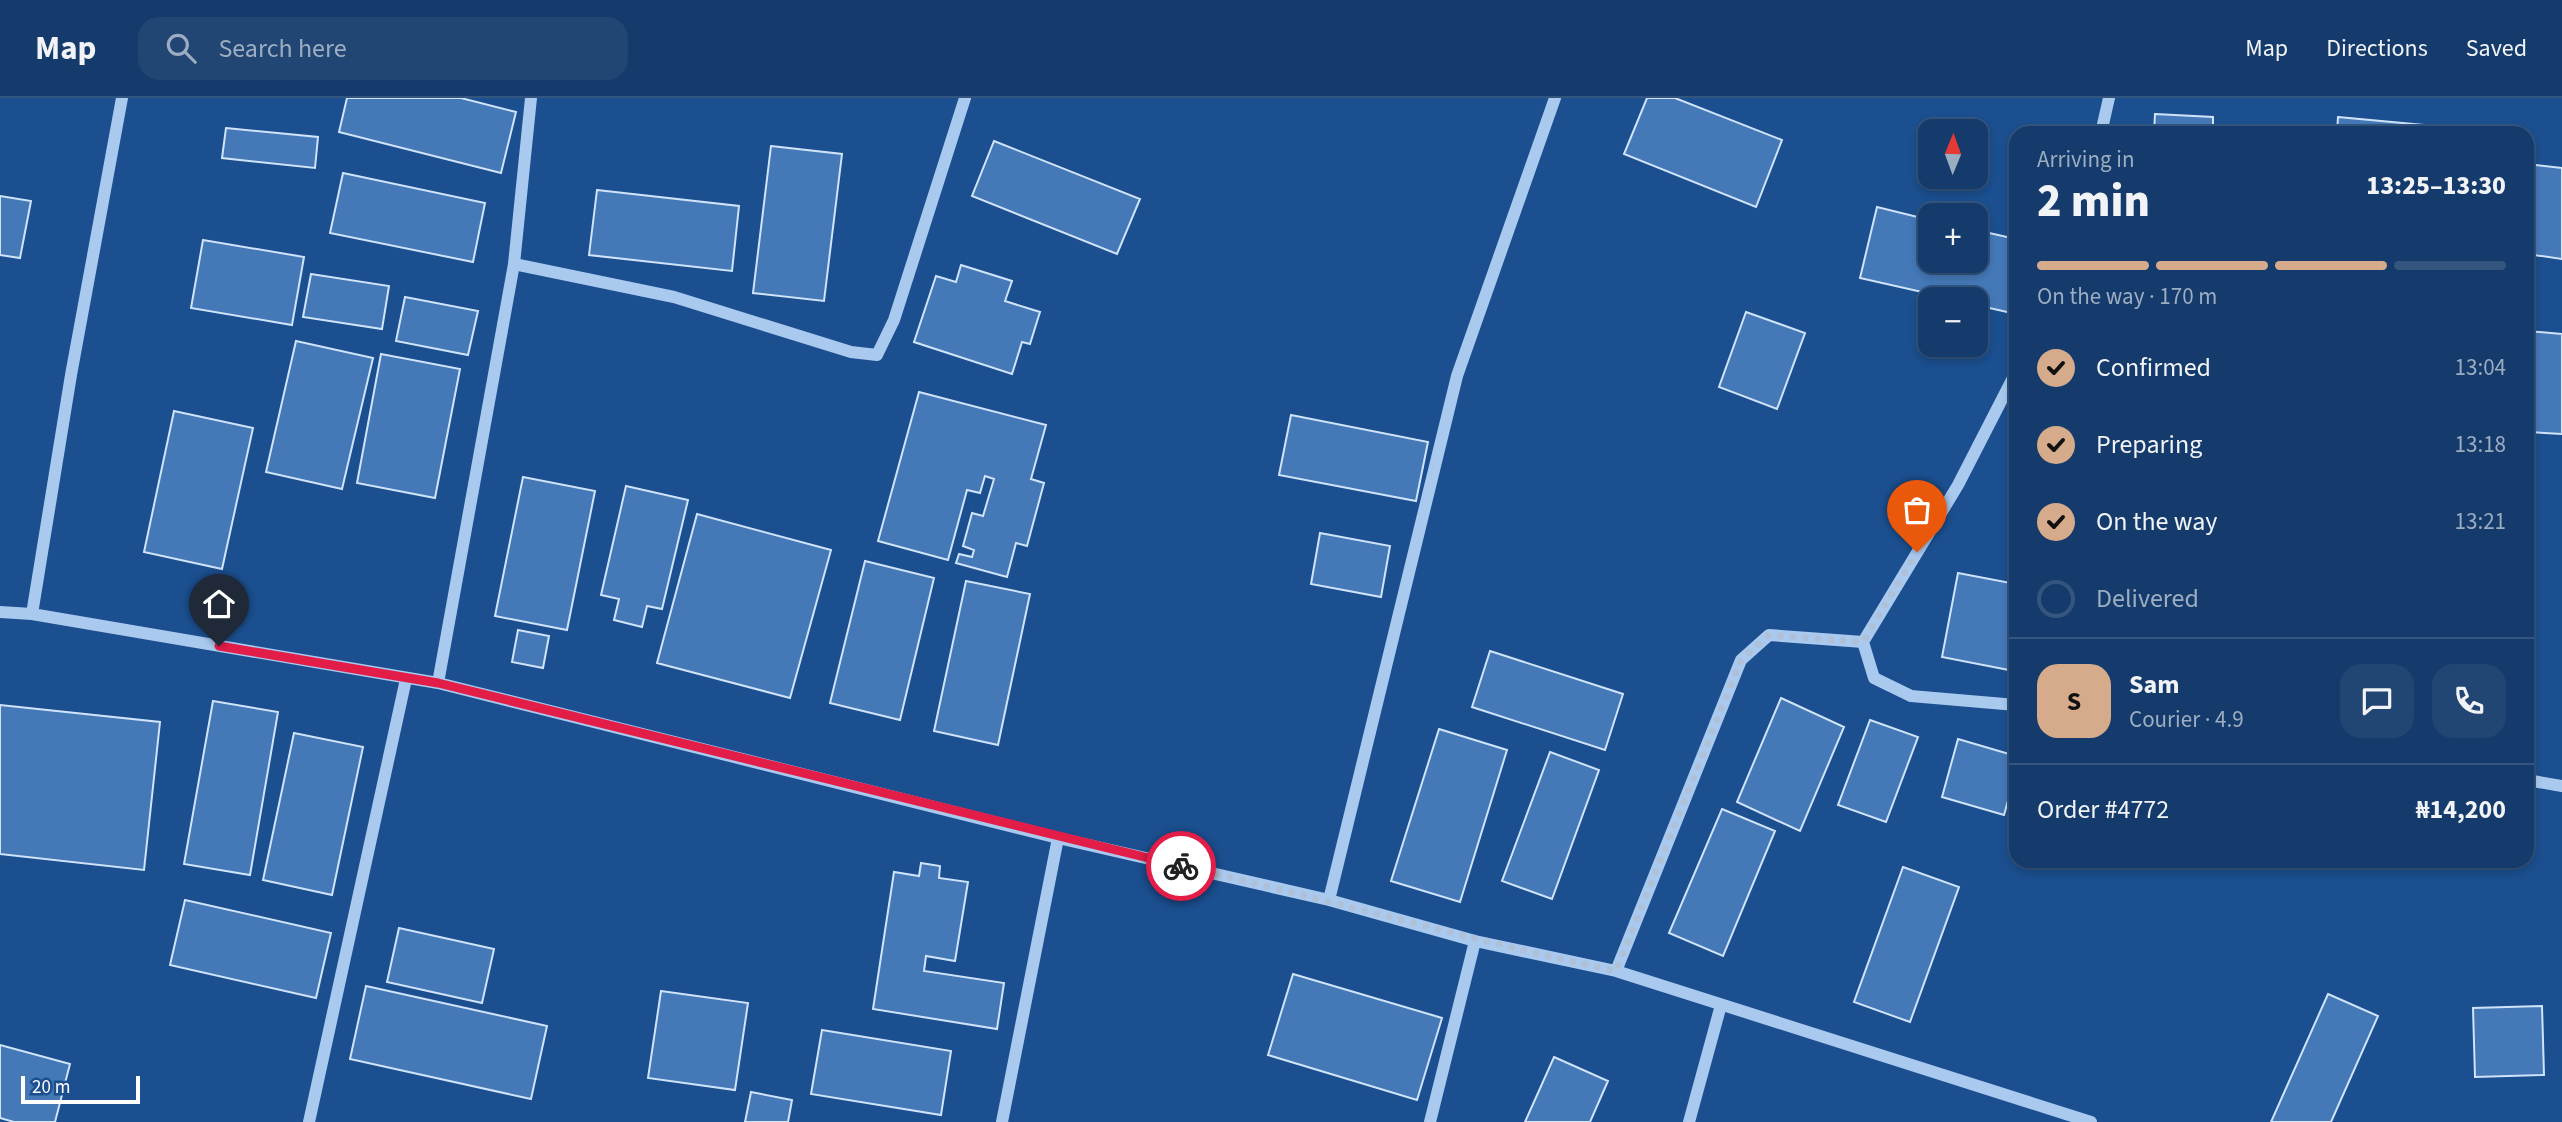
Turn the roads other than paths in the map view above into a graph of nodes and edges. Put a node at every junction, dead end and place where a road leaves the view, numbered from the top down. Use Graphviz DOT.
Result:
graph roads {
  1 [pos="122,98"];
  2 [pos="531,98"];
  3 [pos="965,98"];
  4 [pos="1555,98"];
  5 [pos="2109,98"];
  6 [pos="2103,126"];
  7 [pos="514,264"];
  8 [pos="2009,386"];
  9 [pos="0,612"];
  10 [pos="32,614"];
  11 [pos="1863,642"];
  12 [pos="406,679"];
  13 [pos="438,683"];
  14 [pos="2009,704"];
  15 [pos="2534,781"];
  16 [pos="2562,786"];
  17 [pos="1058,838"];
  18 [pos="1329,900"];
  19 [pos="1475,941"];
  20 [pos="1616,971"];
  21 [pos="1721,1005"];
  22 [pos="309,1122"];
  23 [pos="1002,1122"];
  24 [pos="1430,1122"];
  25 [pos="1689,1122"];
  26 [pos="2091,1122"];
  1 -- 10 [label="street"];
  2 -- 7 [label="street"];
  3 -- 7 [label="street"];
  4 -- 18 [label="street"];
  5 -- 6 [label="street"];
  7 -- 13 [label="street"];
  8 -- 11 [label="street"];
  9 -- 10 [label="street"];
  10 -- 12 [label="street"];
  11 -- 14 [label="street"];
  11 -- 20 [label="street"];
  12 -- 13 [label="street"];
  12 -- 22 [label="street"];
  13 -- 17 [label="street"];
  15 -- 16 [label="street"];
  17 -- 18 [label="street"];
  17 -- 23 [label="street"];
  18 -- 19 [label="street"];
  19 -- 20 [label="street"];
  19 -- 24 [label="street"];
  20 -- 21 [label="street"];
  21 -- 25 [label="street"];
  21 -- 26 [label="street"];
}
